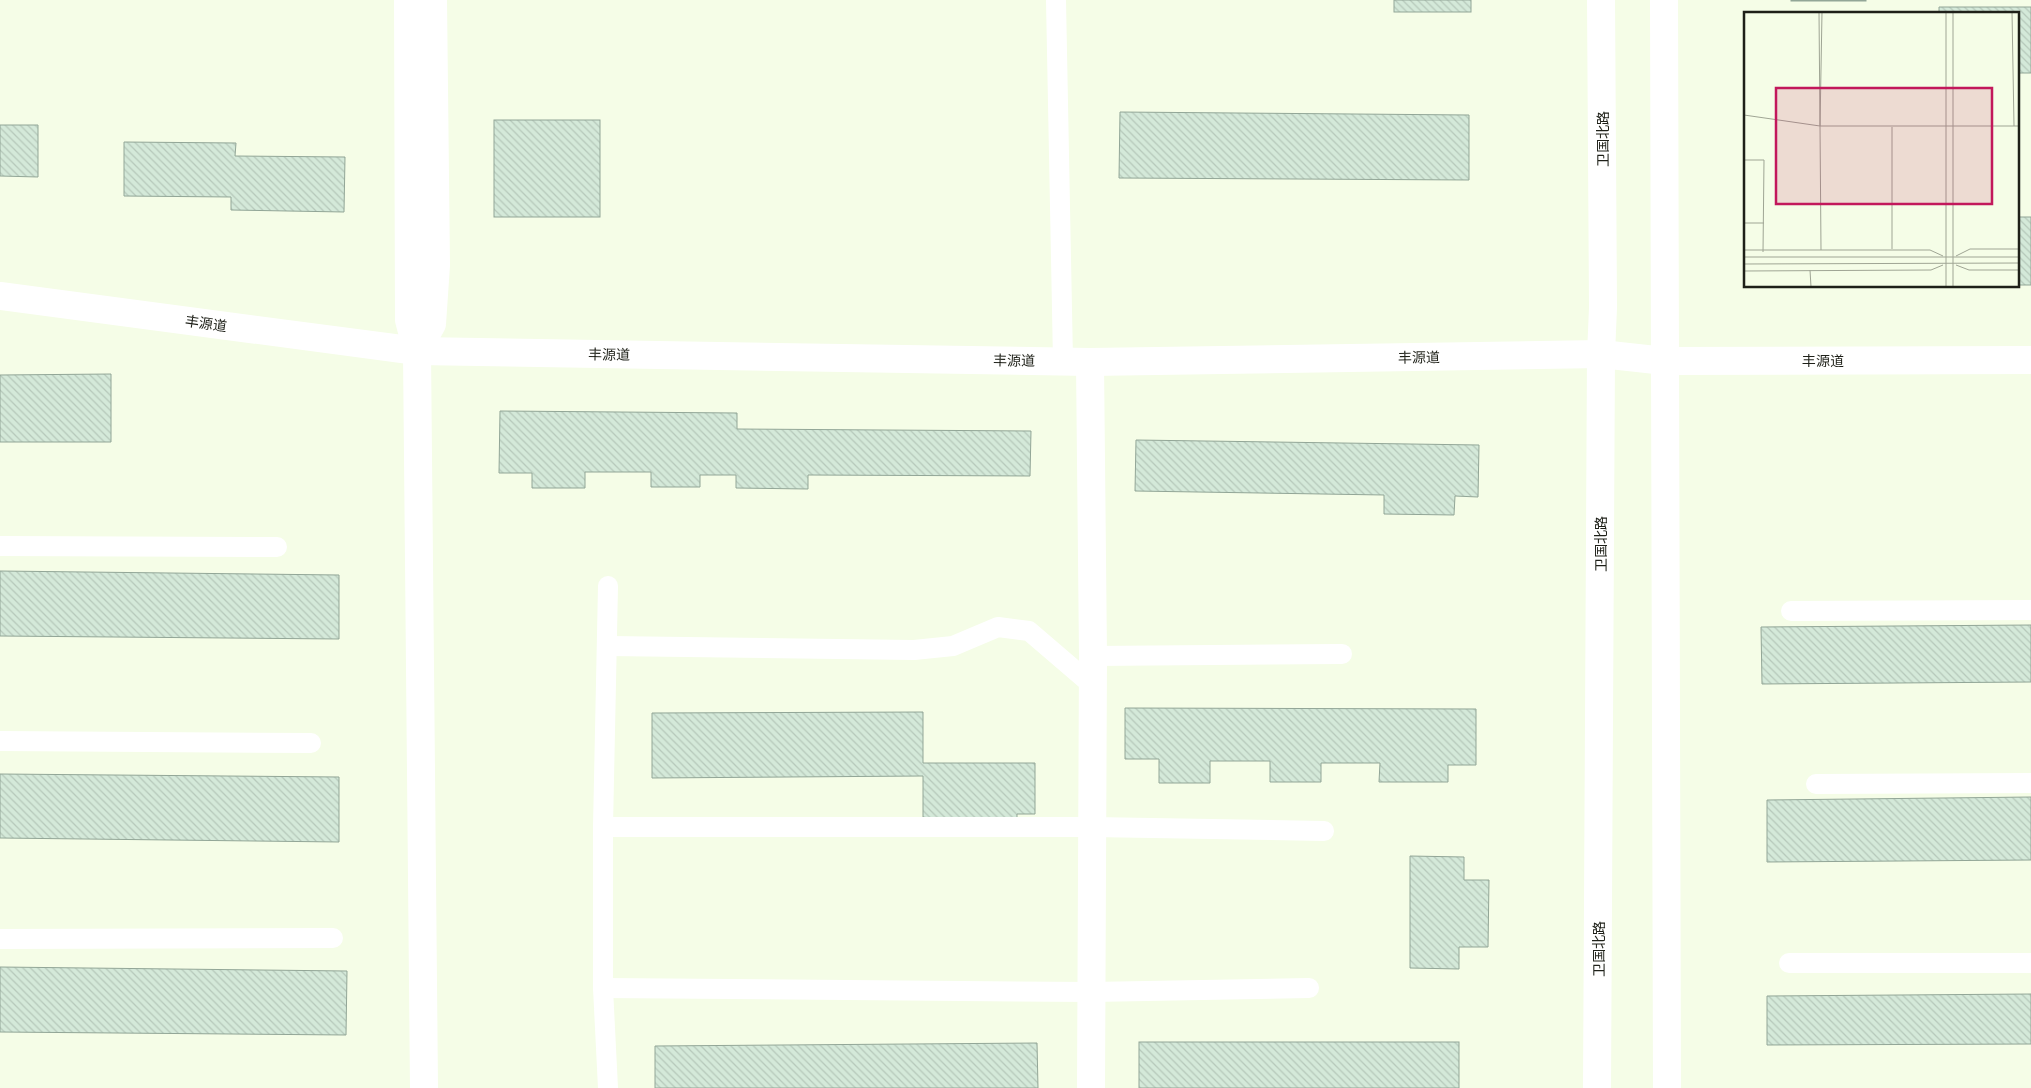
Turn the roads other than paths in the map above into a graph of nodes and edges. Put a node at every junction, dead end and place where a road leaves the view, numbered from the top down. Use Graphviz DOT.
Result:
graph roads {
  1 [pos="408,0"];
  2 [pos="433,0"];
  3 [pos="1056,0"];
  4 [pos="1601,0"];
  5 [pos="1664,0"];
  6 [pos="0,296"];
  7 [pos="417,351"];
  8 [pos="1601,354"];
  9 [pos="1665,360"];
  10 [pos="2031,360"];
  11 [pos="1063,361"];
  12 [pos="1090,362"];
  13 [pos="0,546"];
  14 [pos="277,547"];
  15 [pos="608,586"];
  16 [pos="2031,610"];
  17 [pos="1791,611"];
  18 [pos="608,646"];
  19 [pos="1342,654"];
  20 [pos="1092,656"];
  21 [pos="1092,685"];
  22 [pos="0,741"];
  23 [pos="311,743"];
  24 [pos="2031,783"];
  25 [pos="1816,784"];
  26 [pos="603,827"];
  27 [pos="1092,827"];
  28 [pos="1324,831"];
  29 [pos="333,938"];
  30 [pos="0,939"];
  31 [pos="1789,963"];
  32 [pos="2031,963"];
  33 [pos="603,988"];
  34 [pos="1309,988"];
  35 [pos="1091,992"];
  36 [pos="424,1088"];
  37 [pos="608,1088"];
  38 [pos="1091,1088"];
  39 [pos="1597,1088"];
  40 [pos="1667,1088"];
  1 -- 7 [label="street"];
  2 -- 7 [label="street"];
  3 -- 11 [label="lane"];
  4 -- 8 [label="street, 卫国北路"];
  5 -- 9 [label="street"];
  6 -- 7 [label="street, 丰源道"];
  7 -- 11 [label="street, 丰源道"];
  7 -- 36 [label="street"];
  8 -- 9 [label="street, 丰源道"];
  8 -- 12 [label="street, 丰源道"];
  8 -- 39 [label="street, 卫国北路"];
  9 -- 10 [label="street, 丰源道"];
  9 -- 40 [label="street"];
  11 -- 12 [label="street, 丰源道"];
  12 -- 20 [label="street"];
  13 -- 14 [label="lane"];
  15 -- 18 [label="lane"];
  16 -- 17 [label="lane"];
  18 -- 21 [label="lane"];
  18 -- 26 [label="lane"];
  19 -- 20 [label="lane"];
  20 -- 21 [label="street"];
  21 -- 27 [label="street"];
  22 -- 23 [label="lane"];
  24 -- 25 [label="lane"];
  26 -- 27 [label="lane"];
  26 -- 33 [label="lane"];
  27 -- 28 [label="lane"];
  27 -- 35 [label="street"];
  29 -- 30 [label="lane"];
  31 -- 32 [label="lane"];
  33 -- 35 [label="lane"];
  33 -- 37 [label="lane"];
  34 -- 35 [label="lane"];
  35 -- 38 [label="street"];
}
